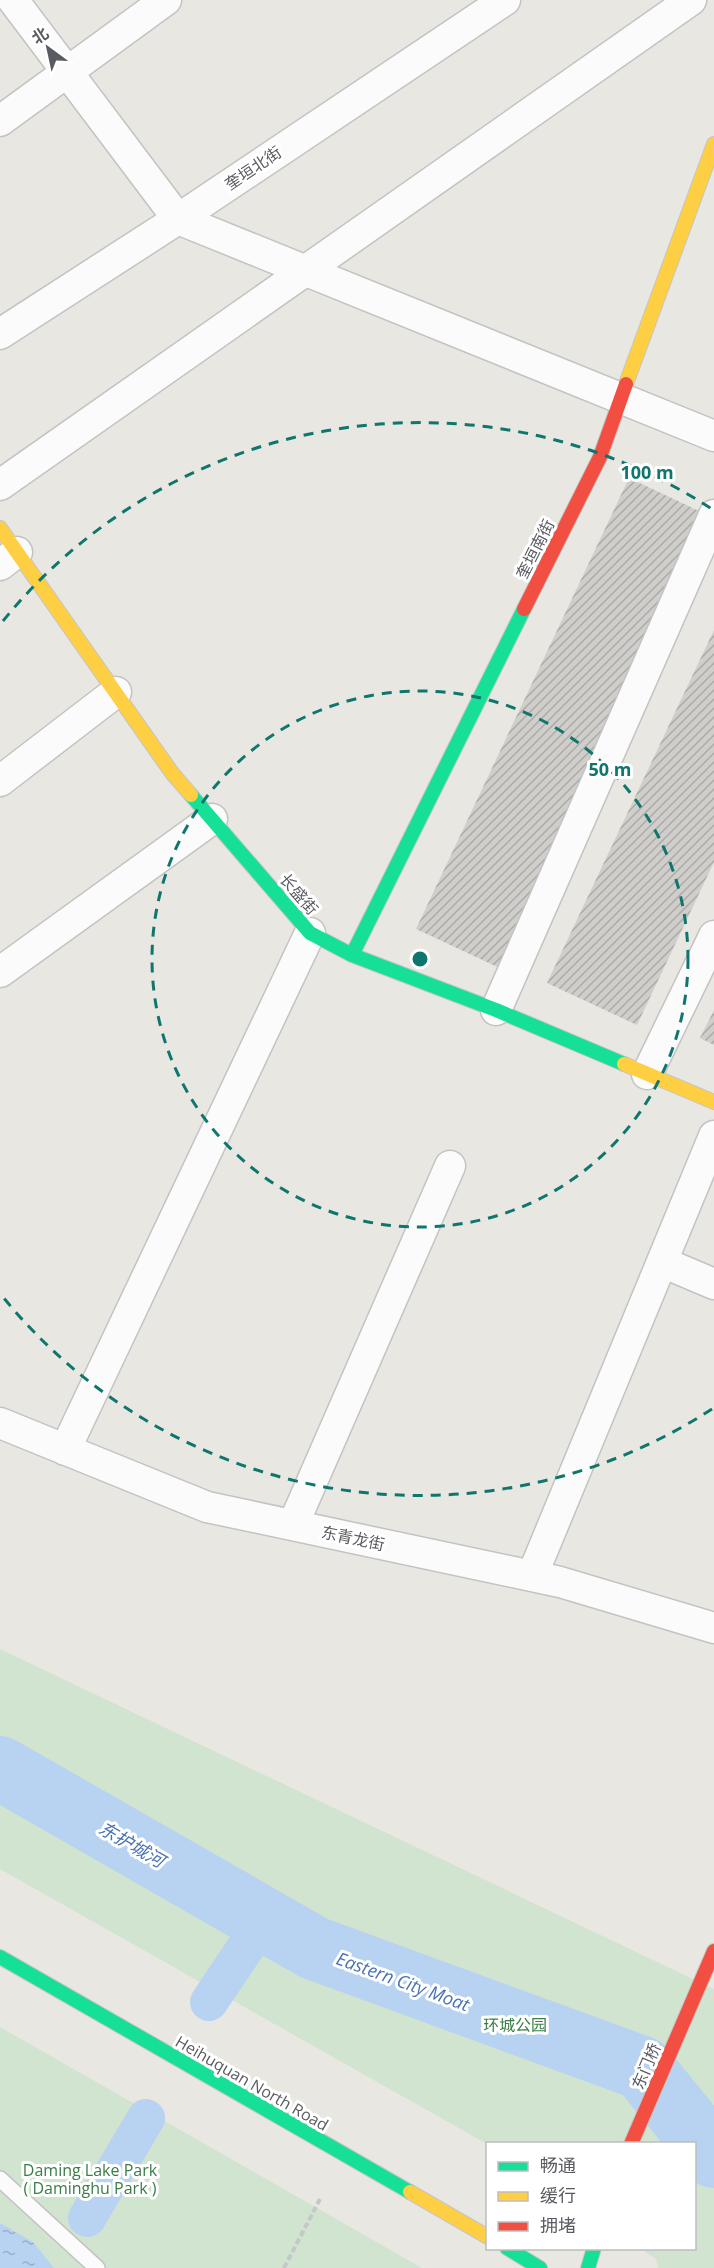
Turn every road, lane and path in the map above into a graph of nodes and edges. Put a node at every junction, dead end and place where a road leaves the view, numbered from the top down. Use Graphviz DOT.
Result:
graph roads {
  1 [pos="13,0"];
  2 [pos="166,0"];
  3 [pos="505,0"];
  4 [pos="691,0"];
  5 [pos="67,71"];
  6 [pos="0,121"];
  7 [pos="714,144"];
  8 [pos="178,219"];
  9 [pos="306,271"];
  10 [pos="0,334"];
  11 [pos="621,399"];
  12 [pos="714,436"];
  13 [pos="0,485"];
  14 [pos="714,515"];
  15 [pos="0,528"];
  16 [pos="8,558"];
  17 [pos="116,692"];
  18 [pos="0,781"];
  19 [pos="212,819"];
  20 [pos="310,933"];
  21 [pos="714,936"];
  22 [pos="352,955"];
  23 [pos="0,972"];
  24 [pos="495,1010"];
  25 [pos="648,1074"];
  26 [pos="714,1102"];
  27 [pos="714,1136"];
  28 [pos="450,1166"];
  29 [pos="662,1262"];
  30 [pos="714,1284"];
  31 [pos="0,1423"];
  32 [pos="65,1449"];
  33 [pos="292,1525"];
  34 [pos="532,1576"];
  35 [pos="714,1628"];
  36 [pos="714,1951"];
  37 [pos="0,1957"];
  38 [pos="633,2142"];
  39 [pos="0,2179"];
  40 [pos="320,2199"];
  41 [pos="486,2237"];
  42 [pos="510,2250"];
  43 [pos="593,2250"];
  44 [pos="97,2268"];
  45 [pos="284,2268"];
  46 [pos="540,2268"];
  47 [pos="588,2268"];
  1 -- 5 [label="street"];
  2 -- 5 [label="street"];
  3 -- 8 [label="street, 奎垣北街"];
  4 -- 9 [label="street"];
  5 -- 6 [label="street"];
  5 -- 8 [label="street"];
  7 -- 11 [label="street, 奎垣南街"];
  8 -- 9 [label="street"];
  8 -- 10 [label="street, 奎垣北街"];
  9 -- 11 [label="street"];
  9 -- 13 [label="street"];
  11 -- 12 [label="street"];
  11 -- 22 [label="street, 奎垣南街"];
  14 -- 24 [label="street"];
  15 -- 16 [label="street, 长盛街"];
  16 -- 17 [label="street, 长盛街"];
  17 -- 18 [label="street"];
  17 -- 19 [label="street, 长盛街"];
  19 -- 20 [label="street, 长盛街"];
  19 -- 23 [label="street"];
  20 -- 22 [label="street, 长盛街"];
  20 -- 32 [label="street"];
  21 -- 25 [label="street"];
  22 -- 24 [label="street, 长盛街"];
  24 -- 25 [label="street, 长盛街"];
  25 -- 26 [label="street, 长盛街"];
  27 -- 29 [label="street"];
  28 -- 33 [label="street"];
  29 -- 30 [label="street"];
  29 -- 34 [label="street"];
  31 -- 32 [label="street, 东青龙街"];
  32 -- 33 [label="street, 东青龙街"];
  33 -- 34 [label="street, 东青龙街"];
  34 -- 35 [label="street, 东青龙街"];
  36 -- 38 [label="street, 东门桥"];
  37 -- 41 [label="street, Heihuquan North Road"];
  39 -- 44 [label="lane"];
  40 -- 45 [label="path"];
  42 -- 46 [label="street"];
  43 -- 47 [label="street"];
}
